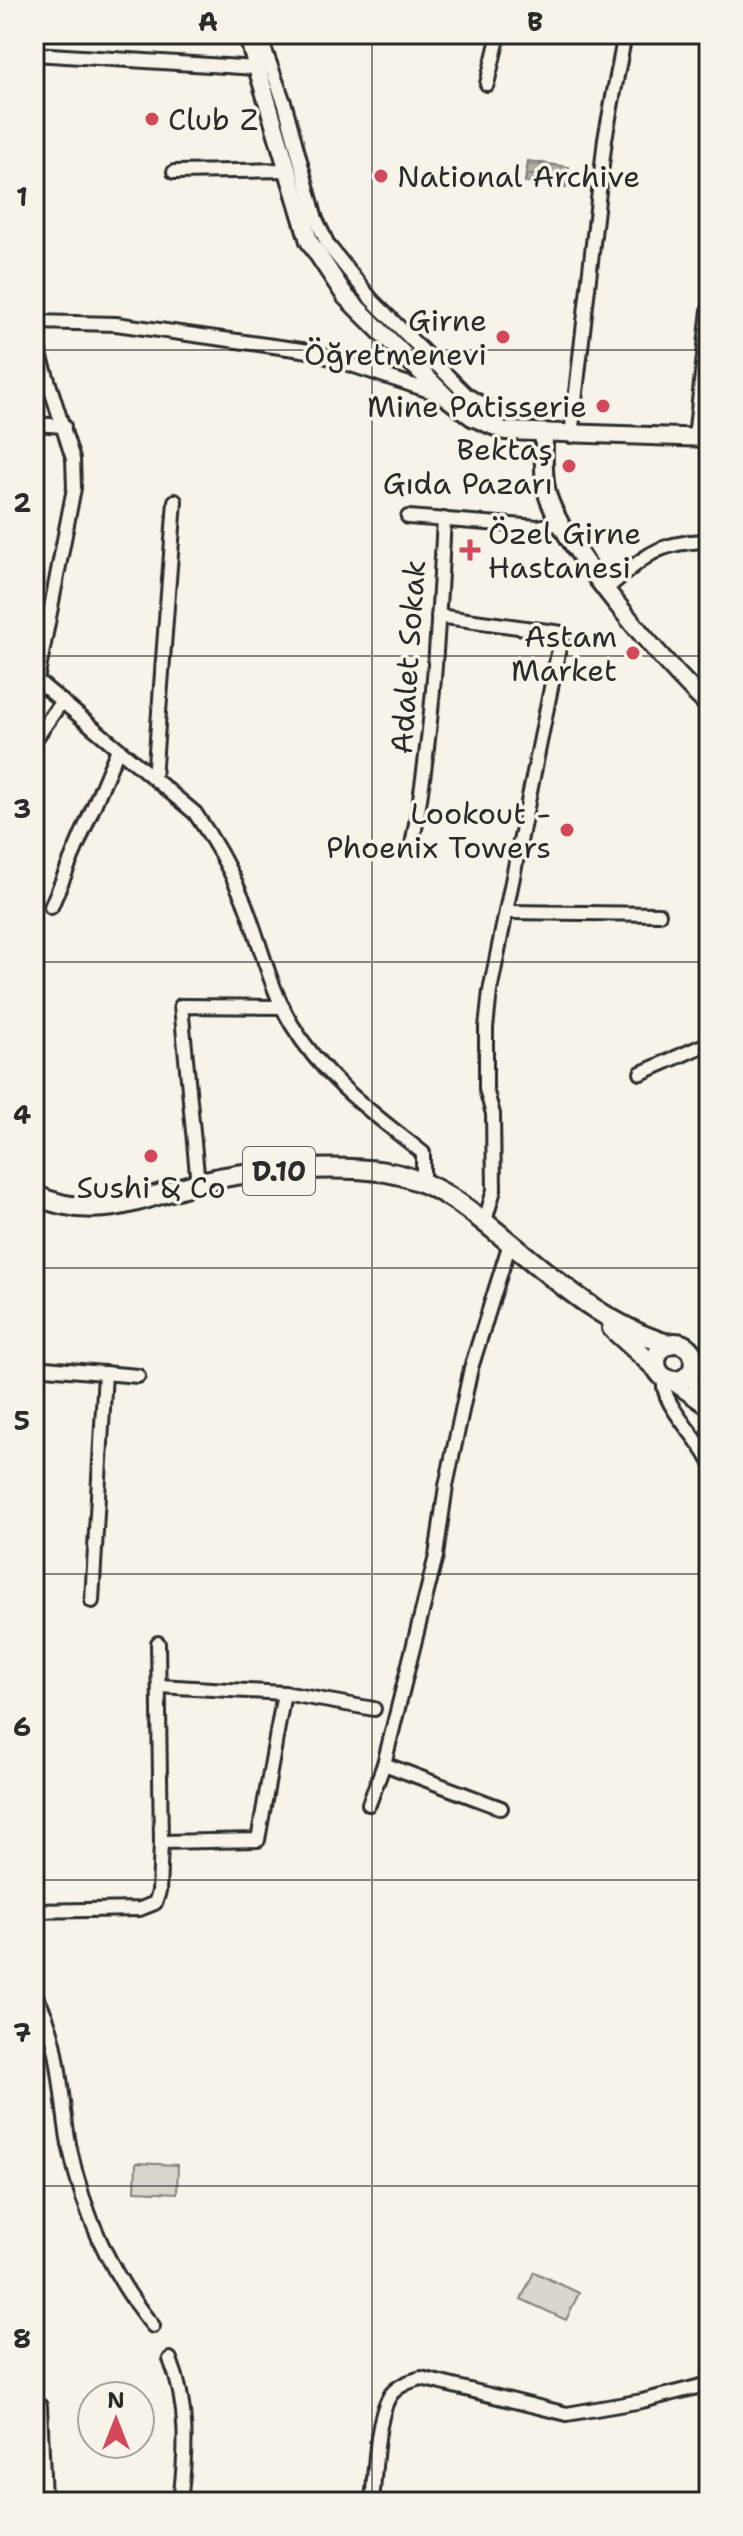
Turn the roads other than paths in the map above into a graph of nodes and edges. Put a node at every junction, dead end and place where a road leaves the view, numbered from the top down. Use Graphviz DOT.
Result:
graph roads {
  1 [pos="247,34"];
  2 [pos="499,34"];
  3 [pos="625,34"];
  4 [pos="265,50"];
  5 [pos="34,54"];
  6 [pos="257,68"];
  7 [pos="487,84"];
  8 [pos="288,170"];
  9 [pos="174,172"];
  10 [pos="709,310"];
  11 [pos="34,322"];
  12 [pos="34,336"];
  13 [pos="446,397"];
  14 [pos="516,417"];
  15 [pos="34,424"];
  16 [pos="64,426"];
  17 [pos="544,435"];
  18 [pos="571,436"];
  19 [pos="702,438"];
  20 [pos="175,501"];
  21 [pos="408,517"];
  22 [pos="444,519"];
  23 [pos="560,523"];
  24 [pos="709,541"];
  25 [pos="607,588"];
  26 [pos="438,616"];
  27 [pos="36,679"];
  28 [pos="62,701"];
  29 [pos="709,706"];
  30 [pos="34,741"];
  31 [pos="118,749"];
  32 [pos="154,778"];
  33 [pos="412,845"];
  34 [pos="51,907"];
  35 [pos="508,912"];
  36 [pos="659,914"];
  37 [pos="283,1007"];
  38 [pos="709,1043"];
  39 [pos="641,1073"];
  40 [pos="423,1181"];
  41 [pos="198,1184"];
  42 [pos="34,1195"];
  43 [pos="485,1221"];
  44 [pos="510,1243"];
  45 [pos="599,1312"];
  46 [pos="709,1344"];
  47 [pos="676,1345"];
  48 [pos="34,1367"];
  49 [pos="698,1369"];
  50 [pos="105,1373"];
  51 [pos="138,1376"];
  52 [pos="663,1376"];
  53 [pos="705,1404"];
  54 [pos="709,1460"];
  55 [pos="92,1601"];
  56 [pos="158,1643"];
  57 [pos="159,1686"];
  58 [pos="284,1693"];
  59 [pos="374,1709"];
  60 [pos="384,1764"];
  61 [pos="369,1804"];
  62 [pos="501,1808"];
  63 [pos="161,1842"];
  64 [pos="34,1911"];
  65 [pos="34,1993"];
  66 [pos="153,2326"];
  67 [pos="170,2359"];
  68 [pos="709,2384"];
  69 [pos="40,2406"];
  70 [pos="39,2477"];
  71 [pos="44,2502"];
  72 [pos="180,2502"];
  73 [pos="372,2502"];
  1 -- 6 [label="main road"];
  2 -- 7 [label="street"];
  3 -- 18 [label="street"];
  4 -- 14 [label="street"];
  5 -- 6 [label="street"];
  6 -- 8 [label="main road"];
  8 -- 9 [label="street"];
  8 -- 13 [label="main road"];
  10 -- 19 [label="street"];
  11 -- 13 [label="street"];
  12 -- 16 [label="street"];
  13 -- 17 [label="main road"];
  15 -- 16 [label="street"];
  16 -- 27 [label="street"];
  17 -- 18 [label="main road"];
  17 -- 23 [label="main road"];
  18 -- 19 [label="main road"];
  20 -- 32 [label="street"];
  21 -- 22 [label="street, Adalet Sokak"];
  22 -- 23 [label="street, Adalet Sokak"];
  22 -- 26 [label="street, Adalet Sokak"];
  23 -- 25 [label="main road"];
  24 -- 25 [label="street"];
  25 -- 29 [label="main road"];
  26 -- 33 [label="street, Adalet Sokak"];
  26 -- 35 [label="street"];
  27 -- 28 [label="street"];
  28 -- 30 [label="street"];
  28 -- 31 [label="street"];
  31 -- 32 [label="street"];
  31 -- 34 [label="street"];
  32 -- 37 [label="street"];
  35 -- 36 [label="street"];
  35 -- 43 [label="street"];
  37 -- 40 [label="street"];
  37 -- 41 [label="street"];
  38 -- 39 [label="street"];
  40 -- 41 [label="main road, D.10"];
  40 -- 43 [label="main road, D.10"];
  41 -- 42 [label="main road, D.10"];
  43 -- 44 [label="main road, D.10"];
  44 -- 45 [label="main road, D.10"];
  44 -- 60 [label="street"];
  45 -- 47 [label="main road, D.10"];
  45 -- 52 [label="main road, D.10"];
  46 -- 47 [label="main road, D.10"];
  47 -- 49 [label="main road"];
  47 -- 52 [label="main road"];
  48 -- 50 [label="street"];
  49 -- 52 [label="main road"];
  49 -- 53 [label="street"];
  50 -- 51 [label="street"];
  50 -- 55 [label="street"];
  52 -- 53 [label="street"];
  52 -- 54 [label="street"];
  56 -- 57 [label="street"];
  57 -- 58 [label="street"];
  57 -- 63 [label="street"];
  58 -- 59 [label="street"];
  58 -- 63 [label="street"];
  60 -- 61 [label="street"];
  60 -- 62 [label="street"];
  63 -- 64 [label="street"];
  65 -- 66 [label="street"];
  67 -- 72 [label="street"];
  68 -- 73 [label="street"];
  69 -- 70 [label="street"];
  70 -- 71 [label="street"];
}
